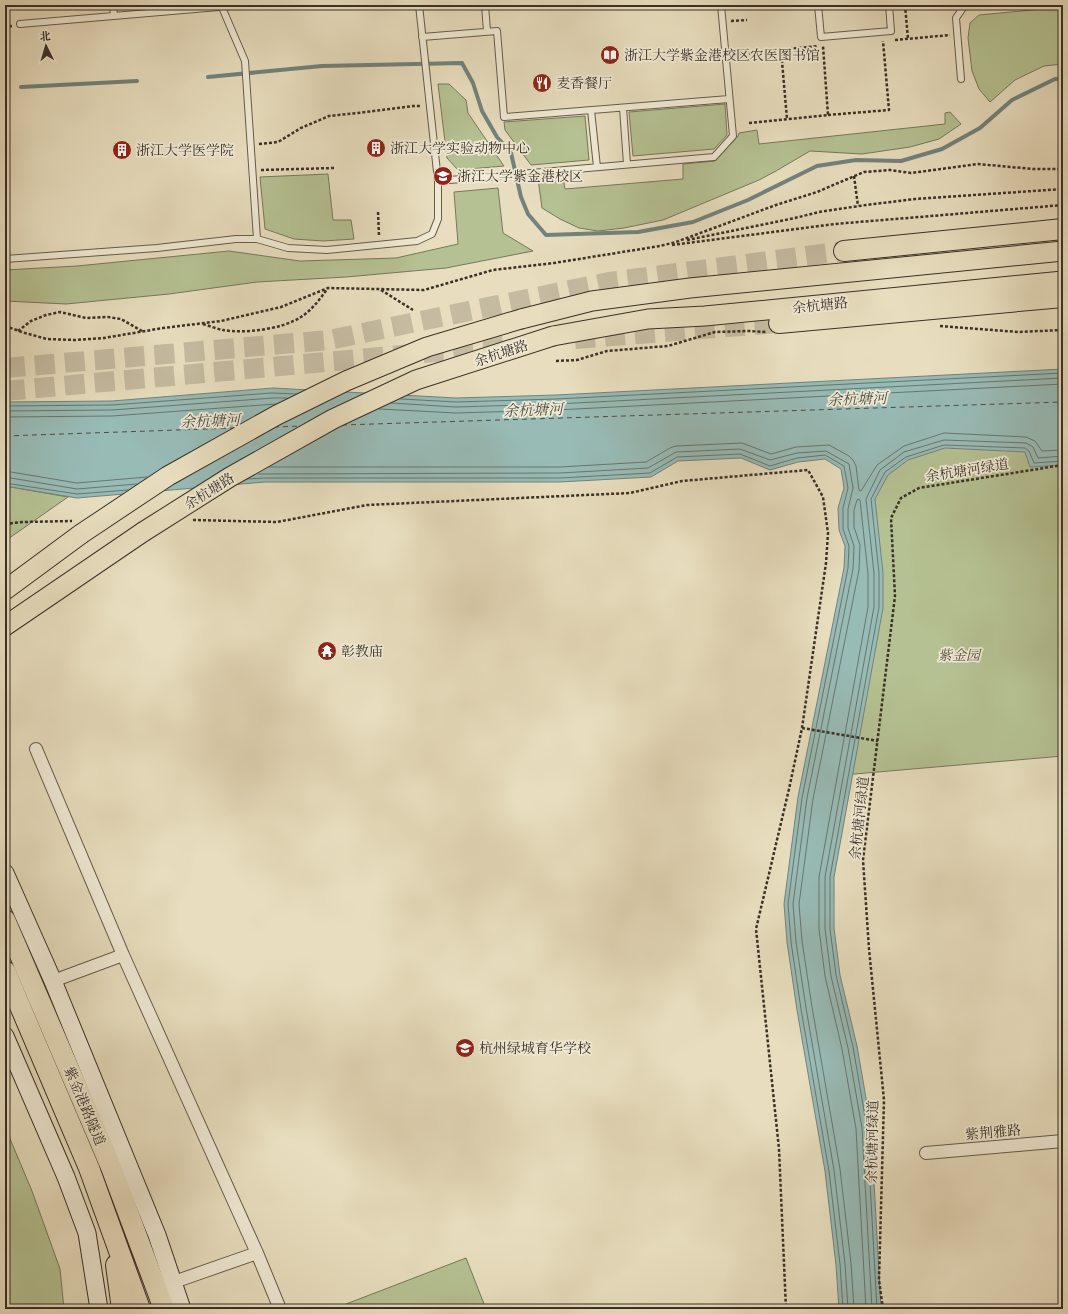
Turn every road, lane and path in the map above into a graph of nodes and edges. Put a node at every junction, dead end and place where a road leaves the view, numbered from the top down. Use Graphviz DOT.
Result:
graph roads {
  1 [pos="113,5"];
  2 [pos="242,5"];
  3 [pos="419,5"];
  4 [pos="485,5"];
  5 [pos="721,5"];
  6 [pos="818,5"];
  7 [pos="889,5"];
  8 [pos="905,5"];
  9 [pos="965,5"];
  10 [pos="221,6"];
  11 [pos="114,16"];
  12 [pos="747,20"];
  13 [pos="722,22"];
  14 [pos="20,24"];
  15 [pos="487,31"];
  16 [pos="882,32"];
  17 [pos="958,34"];
  18 [pos="422,37"];
  19 [pos="908,39"];
  20 [pos="883,41"];
  21 [pos="781,50"];
  22 [pos="725,56"];
  23 [pos="961,79"];
  24 [pos="729,99"];
  25 [pos="430,106"];
  26 [pos="623,108"];
  27 [pos="591,110"];
  28 [pos="828,115"];
  29 [pos="787,119"];
  30 [pos="749,123"];
  31 [pos="250,145"];
  32 [pos="627,164"];
  33 [pos="596,167"];
  34 [pos="334,168"];
  35 [pos="252,170"];
  36 [pos="1063,170"];
  37 [pos="854,176"];
  38 [pos="438,181"];
  39 [pos="1063,189"];
  40 [pos="1063,205"];
  41 [pos="858,206"];
  42 [pos="378,212"];
  43 [pos="1063,229"];
  44 [pos="257,239"];
  45 [pos="676,242"];
  46 [pos="380,244"];
  47 [pos="660,246"];
  48 [pos="844,251"];
  49 [pos="1063,252"];
  50 [pos="5,259"];
  51 [pos="1063,281"];
  52 [pos="328,288"];
  53 [pos="380,290"];
  54 [pos="1063,296"];
  55 [pos="413,310"];
  56 [pos="778,323"];
  57 [pos="200,324"];
  58 [pos="5,326"];
  59 [pos="11,328"];
  60 [pos="18,330"];
  61 [pos="5,331"];
  62 [pos="142,332"];
  63 [pos="1063,465"];
  64 [pos="190,520"];
  65 [pos="5,524"];
  66 [pos="79,528"];
  67 [pos="5,590"];
  68 [pos="5,626"];
  69 [pos="802,728"];
  70 [pos="878,741"];
  71 [pos="36,749"];
  72 [pos="5,873"];
  73 [pos="5,920"];
  74 [pos="123,955"];
  75 [pos="5,971"];
  76 [pos="53,981"];
  77 [pos="5,1036"];
  78 [pos="1063,1141"];
  79 [pos="926,1153"];
  80 [pos="257,1253"];
  81 [pos="174,1282"];
  82 [pos="161,1302"];
  83 [pos="135,1307"];
  84 [pos="99,1309"];
  85 [pos="182,1309"];
  86 [pos="280,1309"];
  87 [pos="786,1309"];
  88 [pos="883,1309"];
  1 -- 11 [label="lane"];
  2 -- 10 [label="lane"];
  3 -- 18 [label="lane"];
  4 -- 15 [label="lane"];
  5 -- 13 [label="lane"];
  6 -- 16 [label="lane"];
  7 -- 16 [label="lane"];
  8 -- 19 [label="path"];
  9 -- 17 [label="lane"];
  10 -- 11 [label="lane"];
  10 -- 31 [label="lane"];
  11 -- 14 [label="lane"];
  12 -- 13 [label="path"];
  13 -- 22 [label="lane"];
  15 -- 18 [label="lane"];
  15 -- 27 [label="lane"];
  16 -- 20 [label="path"];
  17 -- 19 [label="path"];
  17 -- 23 [label="lane"];
  18 -- 25 [label="lane"];
  19 -- 20 [label="path"];
  20 -- 28 [label="path"];
  21 -- 22 [label="path"];
  21 -- 28 [label="path"];
  21 -- 29 [label="path"];
  22 -- 24 [label="lane"];
  24 -- 26 [label="lane"];
  24 -- 32 [label="lane"];
  25 -- 31 [label="path"];
  25 -- 38 [label="lane"];
  26 -- 27 [label="lane"];
  26 -- 32 [label="lane"];
  27 -- 33 [label="lane"];
  28 -- 29 [label="path"];
  29 -- 30 [label="path"];
  31 -- 35 [label="lane"];
  32 -- 33 [label="lane"];
  33 -- 38 [label="lane"];
  34 -- 35 [label="path"];
  35 -- 44 [label="lane"];
  36 -- 37 [label="path"];
  37 -- 41 [label="path"];
  37 -- 45 [label="path"];
  38 -- 46 [label="lane"];
  39 -- 41 [label="path"];
  40 -- 47 [label="path"];
  41 -- 45 [label="path"];
  42 -- 46 [label="path"];
  43 -- 48 [label="highway"];
  44 -- 46 [label="lane"];
  44 -- 50 [label="lane"];
  45 -- 47 [label="path"];
  47 -- 53 [label="path"];
  49 -- 66 [label="main road, 余杭塘路, bridge"];
  51 -- 68 [label="main road, 余杭塘路, bridge"];
  52 -- 53 [label="path"];
  52 -- 57 [label="path"];
  52 -- 57 [label="path"];
  53 -- 55 [label="path"];
  54 -- 56 [label="highway"];
  57 -- 62 [label="path"];
  58 -- 59 [label="path"];
  59 -- 60 [label="path"];
  59 -- 61 [label="path"];
  60 -- 62 [label="path"];
  60 -- 62 [label="path"];
  63 -- 70 [label="path, 余杭塘河绿道"];
  64 -- 69 [label="path"];
  65 -- 66 [label="path"];
  66 -- 67 [label="main road, 余杭塘路"];
  69 -- 70 [label="path"];
  69 -- 87 [label="path"];
  70 -- 88 [label="path, 余杭塘河绿道"];
  71 -- 74 [label="street"];
  72 -- 76 [label="main road"];
  73 -- 82 [label="highway, 紫金港路隧道"];
  74 -- 76 [label="street"];
  74 -- 80 [label="street"];
  75 -- 83 [label="highway, 紫金港路隧道"];
  76 -- 81 [label="main road"];
  77 -- 84 [label="main road"];
  78 -- 79 [label="street, 紫荆雅路"];
  80 -- 81 [label="street"];
  80 -- 86 [label="street"];
  81 -- 85 [label="main road"];
}
